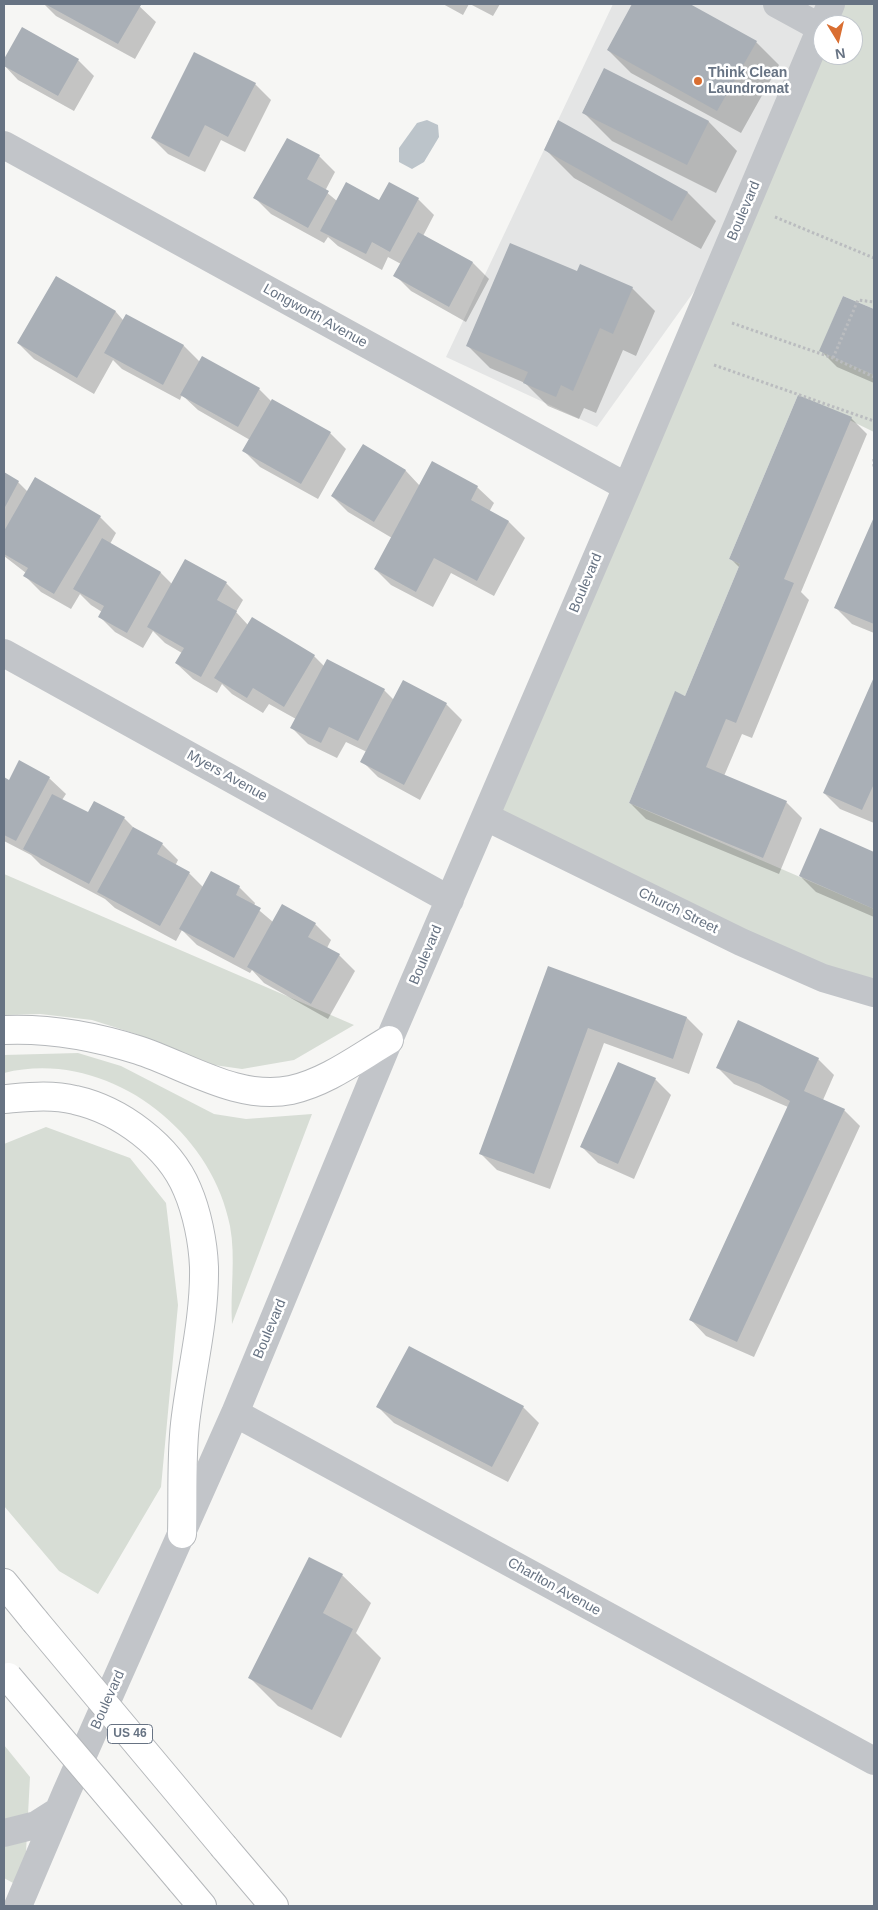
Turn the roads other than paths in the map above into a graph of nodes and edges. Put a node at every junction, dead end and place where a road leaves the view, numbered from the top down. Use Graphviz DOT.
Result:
graph roads {
  1 [pos="777,4"];
  2 [pos="822,15"];
  3 [pos="813,47"];
  4 [pos="4,145"];
  5 [pos="627,487"];
  6 [pos="4,653"];
  7 [pos="486,817"];
  8 [pos="450,900"];
  9 [pos="874,993"];
  10 [pos="4,1030"];
  11 [pos="389,1040"];
  12 [pos="4,1099"];
  13 [pos="235,1413"];
  14 [pos="182,1534"];
  15 [pos="4,1583"];
  16 [pos="6,1674"];
  17 [pos="874,1761"];
  18 [pos="58,1811"];
  19 [pos="4,1833"];
  20 [pos="18,1906"];
  21 [pos="202,1906"];
  22 [pos="274,1906"];
  1 -- 2 [label="street"];
  3 -- 5 [label="street, Boulevard"];
  4 -- 5 [label="street, Longworth Avenue"];
  5 -- 7 [label="street, Boulevard"];
  6 -- 8 [label="street, Myers Avenue"];
  7 -- 8 [label="street, Boulevard"];
  7 -- 9 [label="street, Church Street"];
  8 -- 11 [label="street, Boulevard"];
  10 -- 11 [label="highway"];
  11 -- 13 [label="street, Boulevard"];
  12 -- 14 [label="highway"];
  13 -- 14 [label="street, Boulevard"];
  13 -- 17 [label="street, Charlton Avenue"];
  14 -- 18 [label="street, Boulevard"];
  15 -- 22 [label="highway, US 46, bridge"];
  16 -- 21 [label="highway, bridge"];
  18 -- 19 [label="street"];
  18 -- 20 [label="street, Boulevard"];
}
